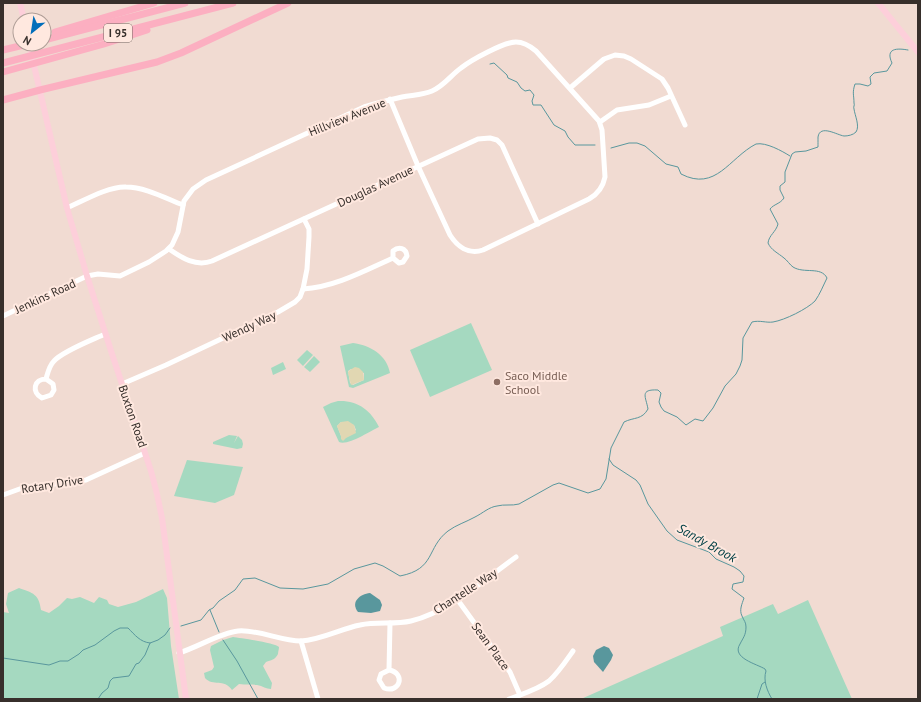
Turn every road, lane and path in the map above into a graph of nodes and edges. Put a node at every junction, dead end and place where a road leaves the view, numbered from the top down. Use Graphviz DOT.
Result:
graph roads {
  1 [pos="154,3"];
  2 [pos="185,3"];
  3 [pos="233,3"];
  4 [pos="288,3"];
  5 [pos="878,3"];
  6 [pos="192,14"];
  7 [pos="52,33"];
  8 [pos="52,38"];
  9 [pos="31,52"];
  10 [pos="918,52"];
  11 [pos="3,63"];
  12 [pos="3,72"];
  13 [pos="570,88"];
  14 [pos="40,90"];
  15 [pos="671,96"];
  16 [pos="390,99"];
  17 [pos="3,100"];
  18 [pos="600,122"];
  19 [pos="685,125"];
  20 [pos="418,166"];
  21 [pos="183,205"];
  22 [pos="67,208"];
  23 [pos="304,219"];
  24 [pos="538,224"];
  25 [pos="169,249"];
  26 [pos="393,258"];
  27 [pos="87,276"];
  28 [pos="304,289"];
  29 [pos="3,316"];
  30 [pos="105,334"];
  31 [pos="46,379"];
  32 [pos="122,384"];
  33 [pos="145,454"];
  34 [pos="3,495"];
  35 [pos="516,557"];
  36 [pos="457,599"];
  37 [pos="390,623"];
  38 [pos="301,641"];
  39 [pos="573,651"];
  40 [pos="179,653"];
  41 [pos="389,670"];
  42 [pos="520,695"];
  43 [pos="186,699"];
  44 [pos="318,699"];
  45 [pos="508,699"];
  1 -- 7 [label="highway"];
  2 -- 8 [label="highway, I 95"];
  3 -- 6 [label="highway, I 95"];
  4 -- 14 [label="highway"];
  5 -- 10 [label="main road"];
  6 -- 11 [label="highway, I 95"];
  6 -- 12 [label="highway"];
  9 -- 14 [label="main road"];
  13 -- 15 [label="street"];
  13 -- 16 [label="street, Hillview Avenue"];
  13 -- 18 [label="street, Hillview Avenue"];
  14 -- 17 [label="highway"];
  14 -- 22 [label="main road, Buxton Road"];
  15 -- 18 [label="street"];
  15 -- 19 [label="street"];
  16 -- 20 [label="street"];
  16 -- 21 [label="street, Hillview Avenue"];
  18 -- 24 [label="street"];
  20 -- 23 [label="street, Douglas Avenue"];
  20 -- 24 [label="street"];
  20 -- 24 [label="street, Douglas Avenue"];
  21 -- 22 [label="street"];
  21 -- 25 [label="street, Hillview Avenue"];
  22 -- 27 [label="main road, Buxton Road"];
  23 -- 25 [label="street, Douglas Avenue"];
  23 -- 28 [label="street"];
  25 -- 27 [label="street, Hillview Avenue"];
  26 -- 28 [label="street"];
  27 -- 29 [label="street, Jenkins Road"];
  27 -- 30 [label="main road, Buxton Road"];
  28 -- 32 [label="street, Wendy Way"];
  30 -- 31 [label="street"];
  30 -- 32 [label="main road, Buxton Road"];
  32 -- 33 [label="main road, Buxton Road"];
  33 -- 34 [label="street, Rotary Drive"];
  33 -- 40 [label="main road, Buxton Road"];
  35 -- 36 [label="street, Chantelle Way"];
  36 -- 37 [label="street, Chantelle Way"];
  36 -- 42 [label="street, Sean Place"];
  37 -- 38 [label="street, Chantelle Way"];
  37 -- 41 [label="street"];
  38 -- 40 [label="street, Chantelle Way"];
  38 -- 44 [label="street"];
  39 -- 42 [label="street"];
  40 -- 43 [label="main road, Buxton Road"];
  42 -- 45 [label="street"];
}
